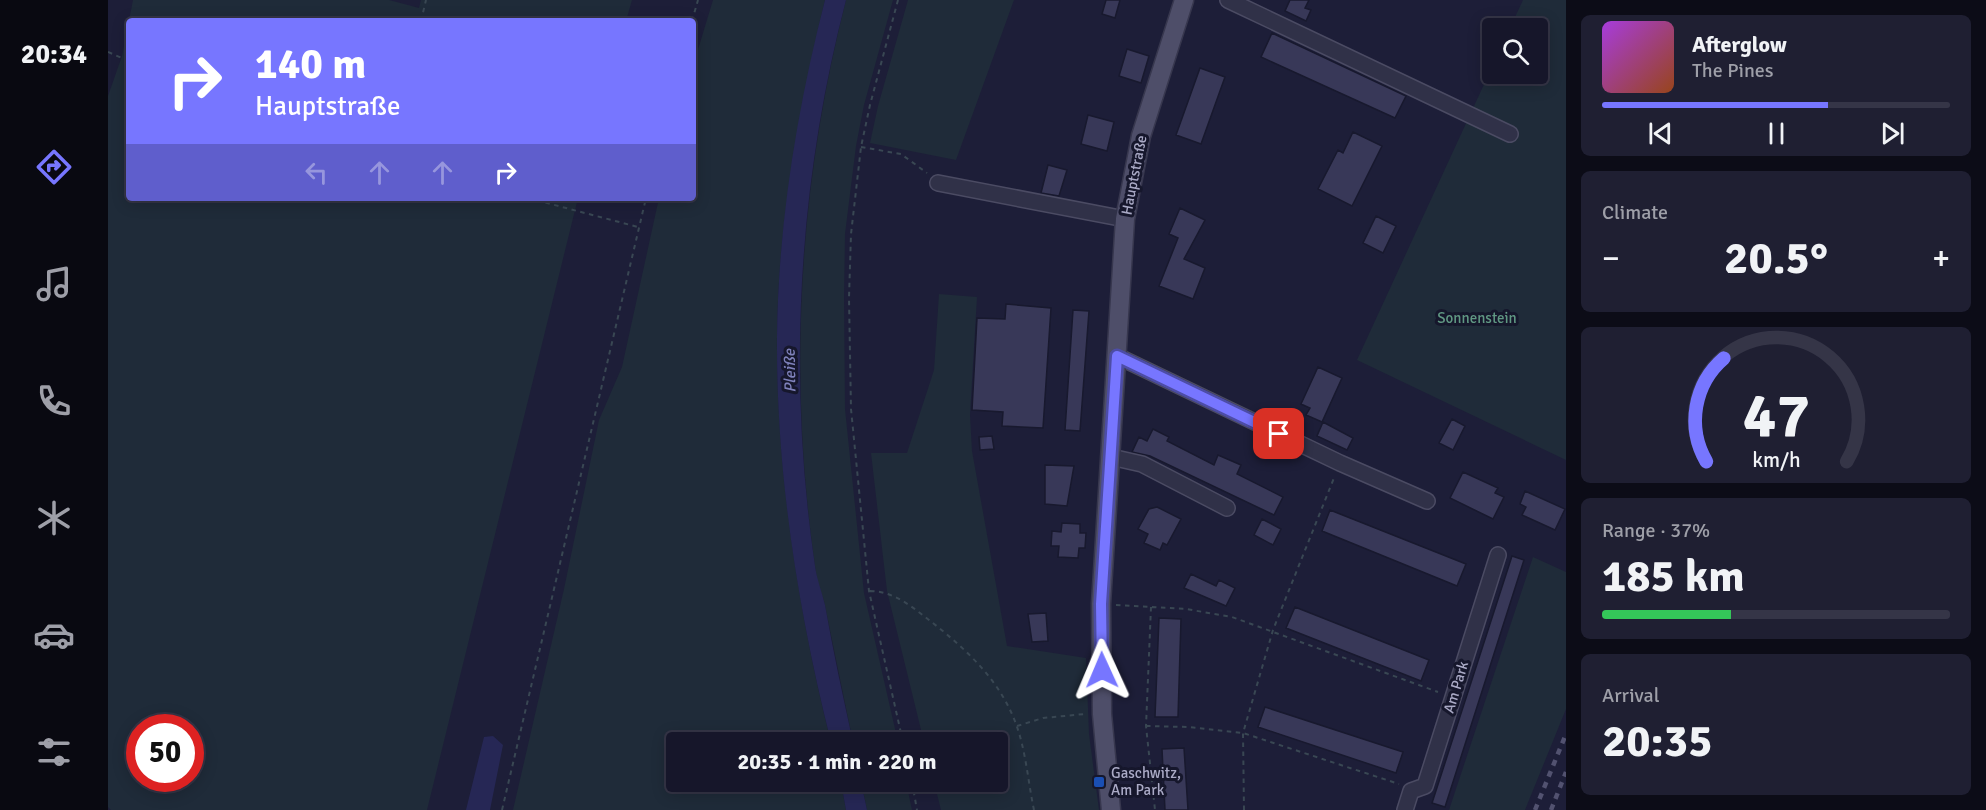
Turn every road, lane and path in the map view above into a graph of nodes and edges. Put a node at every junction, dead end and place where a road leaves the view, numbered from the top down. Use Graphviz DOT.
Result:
graph roads {
  1 [pos="426,0"];
  2 [pos="698,0"];
  3 [pos="898,0"];
  4 [pos="1184,0"];
  5 [pos="1228,0"];
  6 [pos="422,18"];
  7 [pos="693,18"];
  8 [pos="108,52"];
  9 [pos="126,60"];
  10 [pos="1510,134"];
  11 [pos="861,147"];
  12 [pos="938,183"];
  13 [pos="539,201"];
  14 [pos="645,201"];
  15 [pos="1125,219"];
  16 [pos="639,227"];
  17 [pos="1117,356"];
  18 [pos="1111,457"];
  19 [pos="1340,463"];
  20 [pos="1426,501"];
  21 [pos="1227,508"];
  22 [pos="1498,555"];
  23 [pos="869,591"];
  24 [pos="1101,604"];
  25 [pos="1151,607"];
  26 [pos="1273,630"];
  27 [pos="1453,697"];
  28 [pos="1102,714"];
  29 [pos="1017,726"];
  30 [pos="1146,726"];
  31 [pos="901,732"];
  32 [pos="1243,733"];
  33 [pos="1411,791"];
  34 [pos="914,792"];
  35 [pos="502,810"];
  36 [pos="917,810"];
  37 [pos="1034,810"];
  38 [pos="1111,810"];
  39 [pos="1155,810"];
  40 [pos="1244,810"];
  41 [pos="1405,810"];
  1 -- 6 [label="path"];
  2 -- 7 [label="path"];
  3 -- 11 [label="path"];
  4 -- 15 [label="main road, Hauptstraße"];
  5 -- 10 [label="street"];
  8 -- 9 [label="path"];
  11 -- 12 [label="path"];
  11 -- 23 [label="path"];
  12 -- 15 [label="street"];
  13 -- 16 [label="path"];
  14 -- 16 [label="path"];
  15 -- 17 [label="main road, Hauptstraße"];
  16 -- 35 [label="path"];
  17 -- 18 [label="main road, Hauptstraße"];
  17 -- 19 [label="street"];
  18 -- 21 [label="street"];
  18 -- 24 [label="main road, Hauptstraße"];
  19 -- 20 [label="street"];
  19 -- 26 [label="path"];
  22 -- 27 [label="street, Am Park"];
  23 -- 29 [label="path"];
  23 -- 31 [label="path"];
  24 -- 25 [label="path"];
  24 -- 28 [label="main road, Hauptstraße"];
  25 -- 26 [label="path"];
  25 -- 30 [label="path"];
  26 -- 27 [label="path"];
  26 -- 32 [label="path"];
  27 -- 33 [label="street, Am Park"];
  28 -- 29 [label="path"];
  28 -- 38 [label="main road, Hauptstraße"];
  29 -- 37 [label="path"];
  30 -- 32 [label="path"];
  30 -- 39 [label="path"];
  32 -- 33 [label="path"];
  32 -- 40 [label="path"];
  33 -- 41 [label="street, Am Park"];
  34 -- 36 [label="path"];
}
